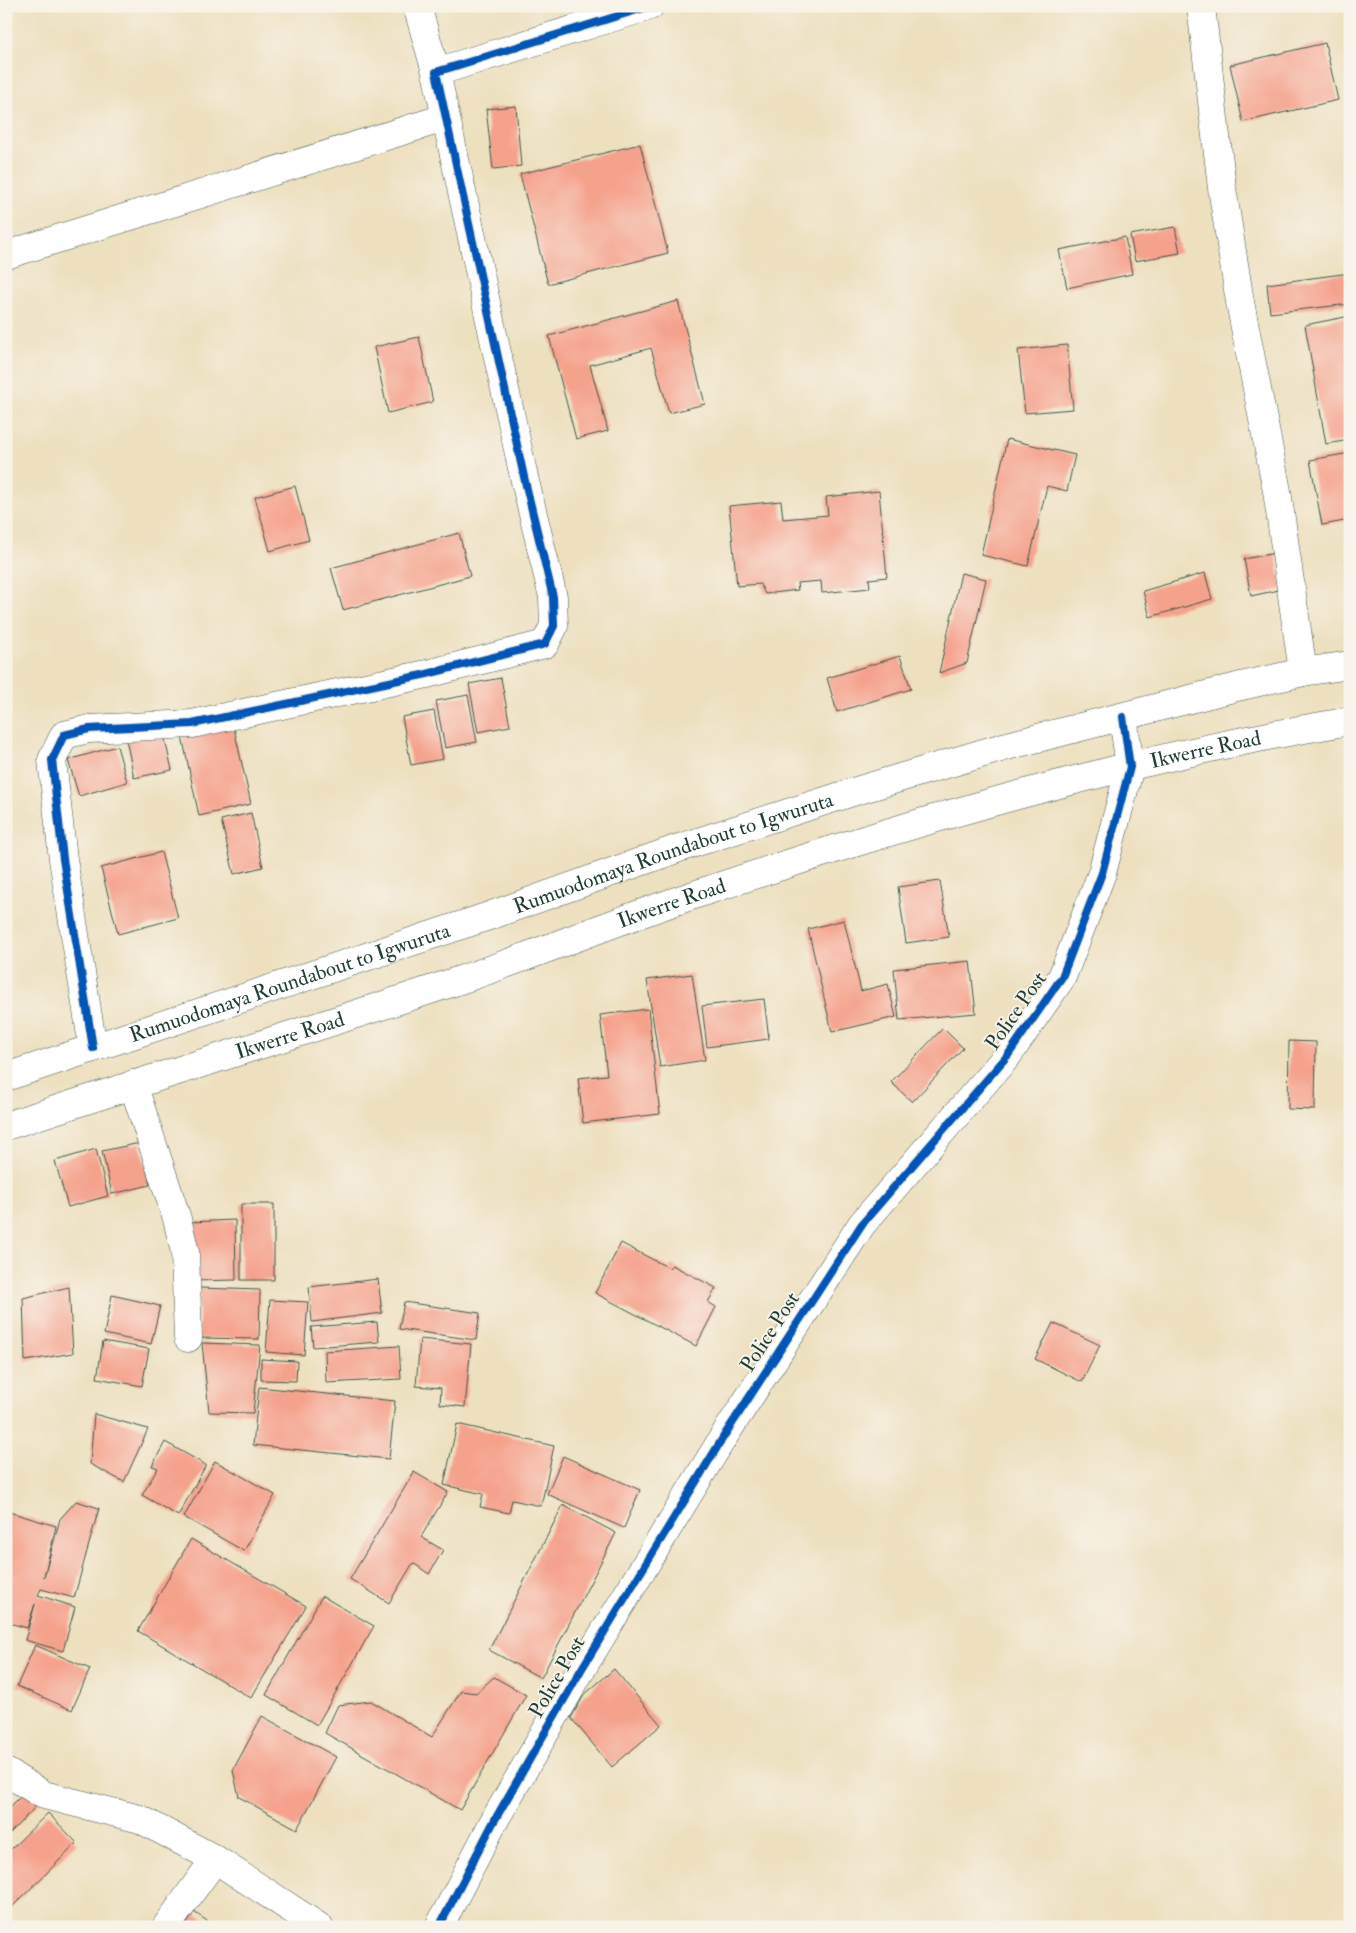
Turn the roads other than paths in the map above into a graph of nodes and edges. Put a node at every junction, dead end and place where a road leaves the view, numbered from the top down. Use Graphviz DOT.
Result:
graph roads {
  1 [pos="417,6"];
  2 [pos="650,6"];
  3 [pos="1200,6"];
  4 [pos="436,72"];
  5 [pos="444,118"];
  6 [pos="6,255"];
  7 [pos="1350,665"];
  8 [pos="1303,672"];
  9 [pos="1123,716"];
  10 [pos="1350,721"];
  11 [pos="1130,767"];
  12 [pos="93,1048"];
  13 [pos="6,1077"];
  14 [pos="133,1084"];
  15 [pos="6,1126"];
  16 [pos="188,1338"];
  17 [pos="6,1772"];
  18 [pos="215,1859"];
  19 [pos="166,1927"];
  20 [pos="320,1927"];
  21 [pos="439,1927"];
  1 -- 4 [label="street"];
  2 -- 4 [label="street"];
  3 -- 8 [label="street"];
  4 -- 5 [label="street"];
  5 -- 6 [label="street"];
  5 -- 12 [label="street"];
  7 -- 8 [label="street, Rumuodomaya Roundabout to Igwuruta"];
  8 -- 9 [label="street, Rumuodomaya Roundabout to Igwuruta"];
  9 -- 11 [label="street"];
  9 -- 12 [label="street, Rumuodomaya Roundabout to Igwuruta"];
  10 -- 11 [label="street, Ikwerre Road"];
  11 -- 14 [label="street, Ikwerre Road"];
  11 -- 21 [label="street, Police Post"];
  12 -- 13 [label="street, Rumuodomaya Roundabout to Igwuruta"];
  14 -- 15 [label="street, Ikwerre Road"];
  14 -- 16 [label="street"];
  17 -- 18 [label="street"];
  18 -- 19 [label="street"];
  18 -- 20 [label="street"];
}
